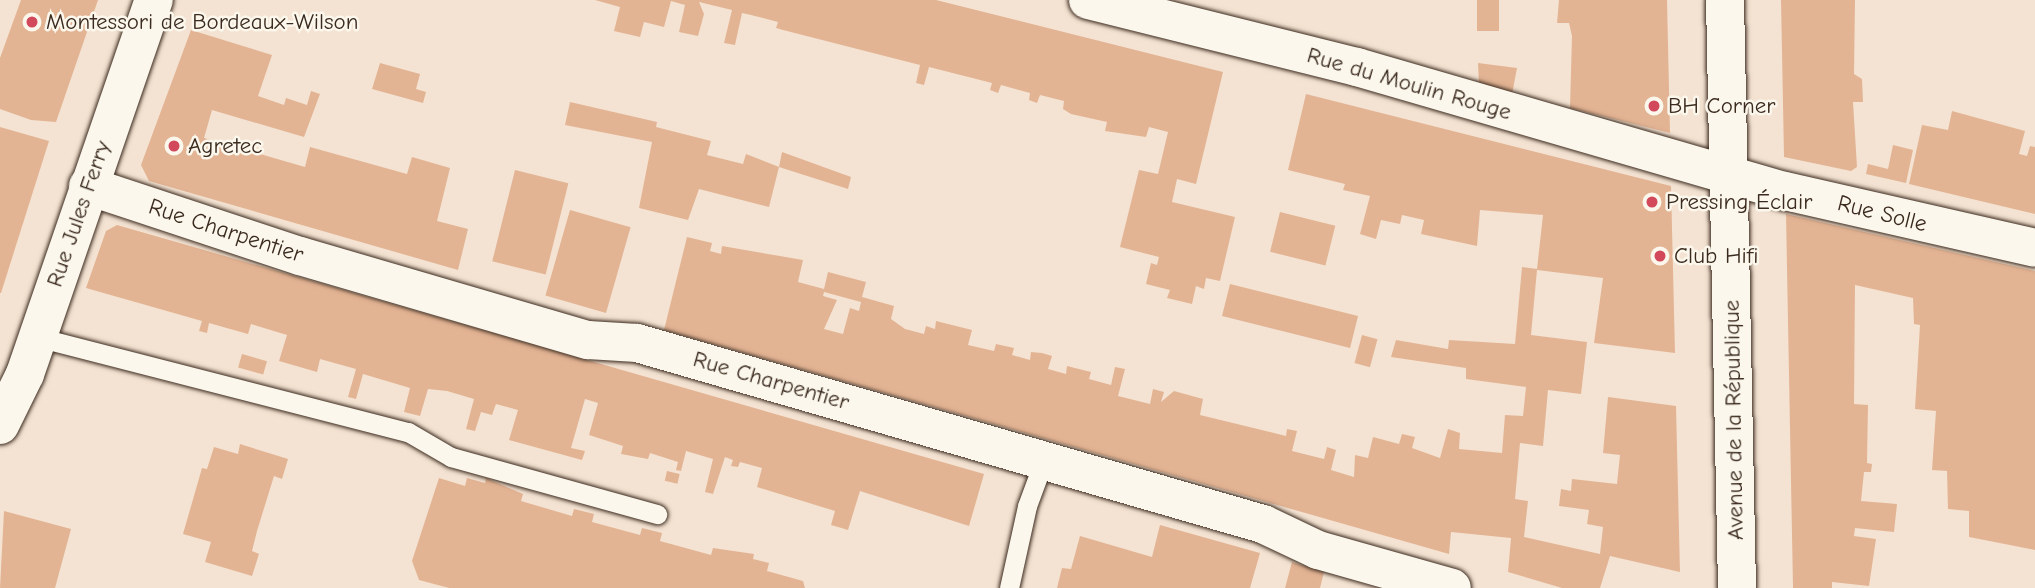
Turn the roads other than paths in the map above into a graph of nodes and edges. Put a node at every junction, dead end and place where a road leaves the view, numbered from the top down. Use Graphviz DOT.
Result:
graph roads {
  1 [pos="154,0"];
  2 [pos="1088,0"];
  3 [pos="1725,0"];
  4 [pos="1729,175"];
  5 [pos="88,187"];
  6 [pos="2035,248"];
  7 [pos="37,337"];
  8 [pos="0,425"];
  9 [pos="1044,460"];
  10 [pos="657,514"];
  11 [pos="1009,588"];
  12 [pos="1452,588"];
  13 [pos="1737,588"];
  1 -- 5 [label="street, Rue Jules Ferry"];
  2 -- 4 [label="street, Rue du Moulin Rouge"];
  3 -- 4 [label="street, Avenue de la République"];
  4 -- 6 [label="street, Rue Solle"];
  4 -- 13 [label="street, Avenue de la République"];
  5 -- 7 [label="street, Rue Jules Ferry"];
  5 -- 9 [label="street, Rue Charpentier"];
  7 -- 8 [label="street, Rue Jules Ferry"];
  7 -- 10 [label="lane"];
  9 -- 11 [label="lane"];
  9 -- 12 [label="street, Rue Charpentier"];
}
